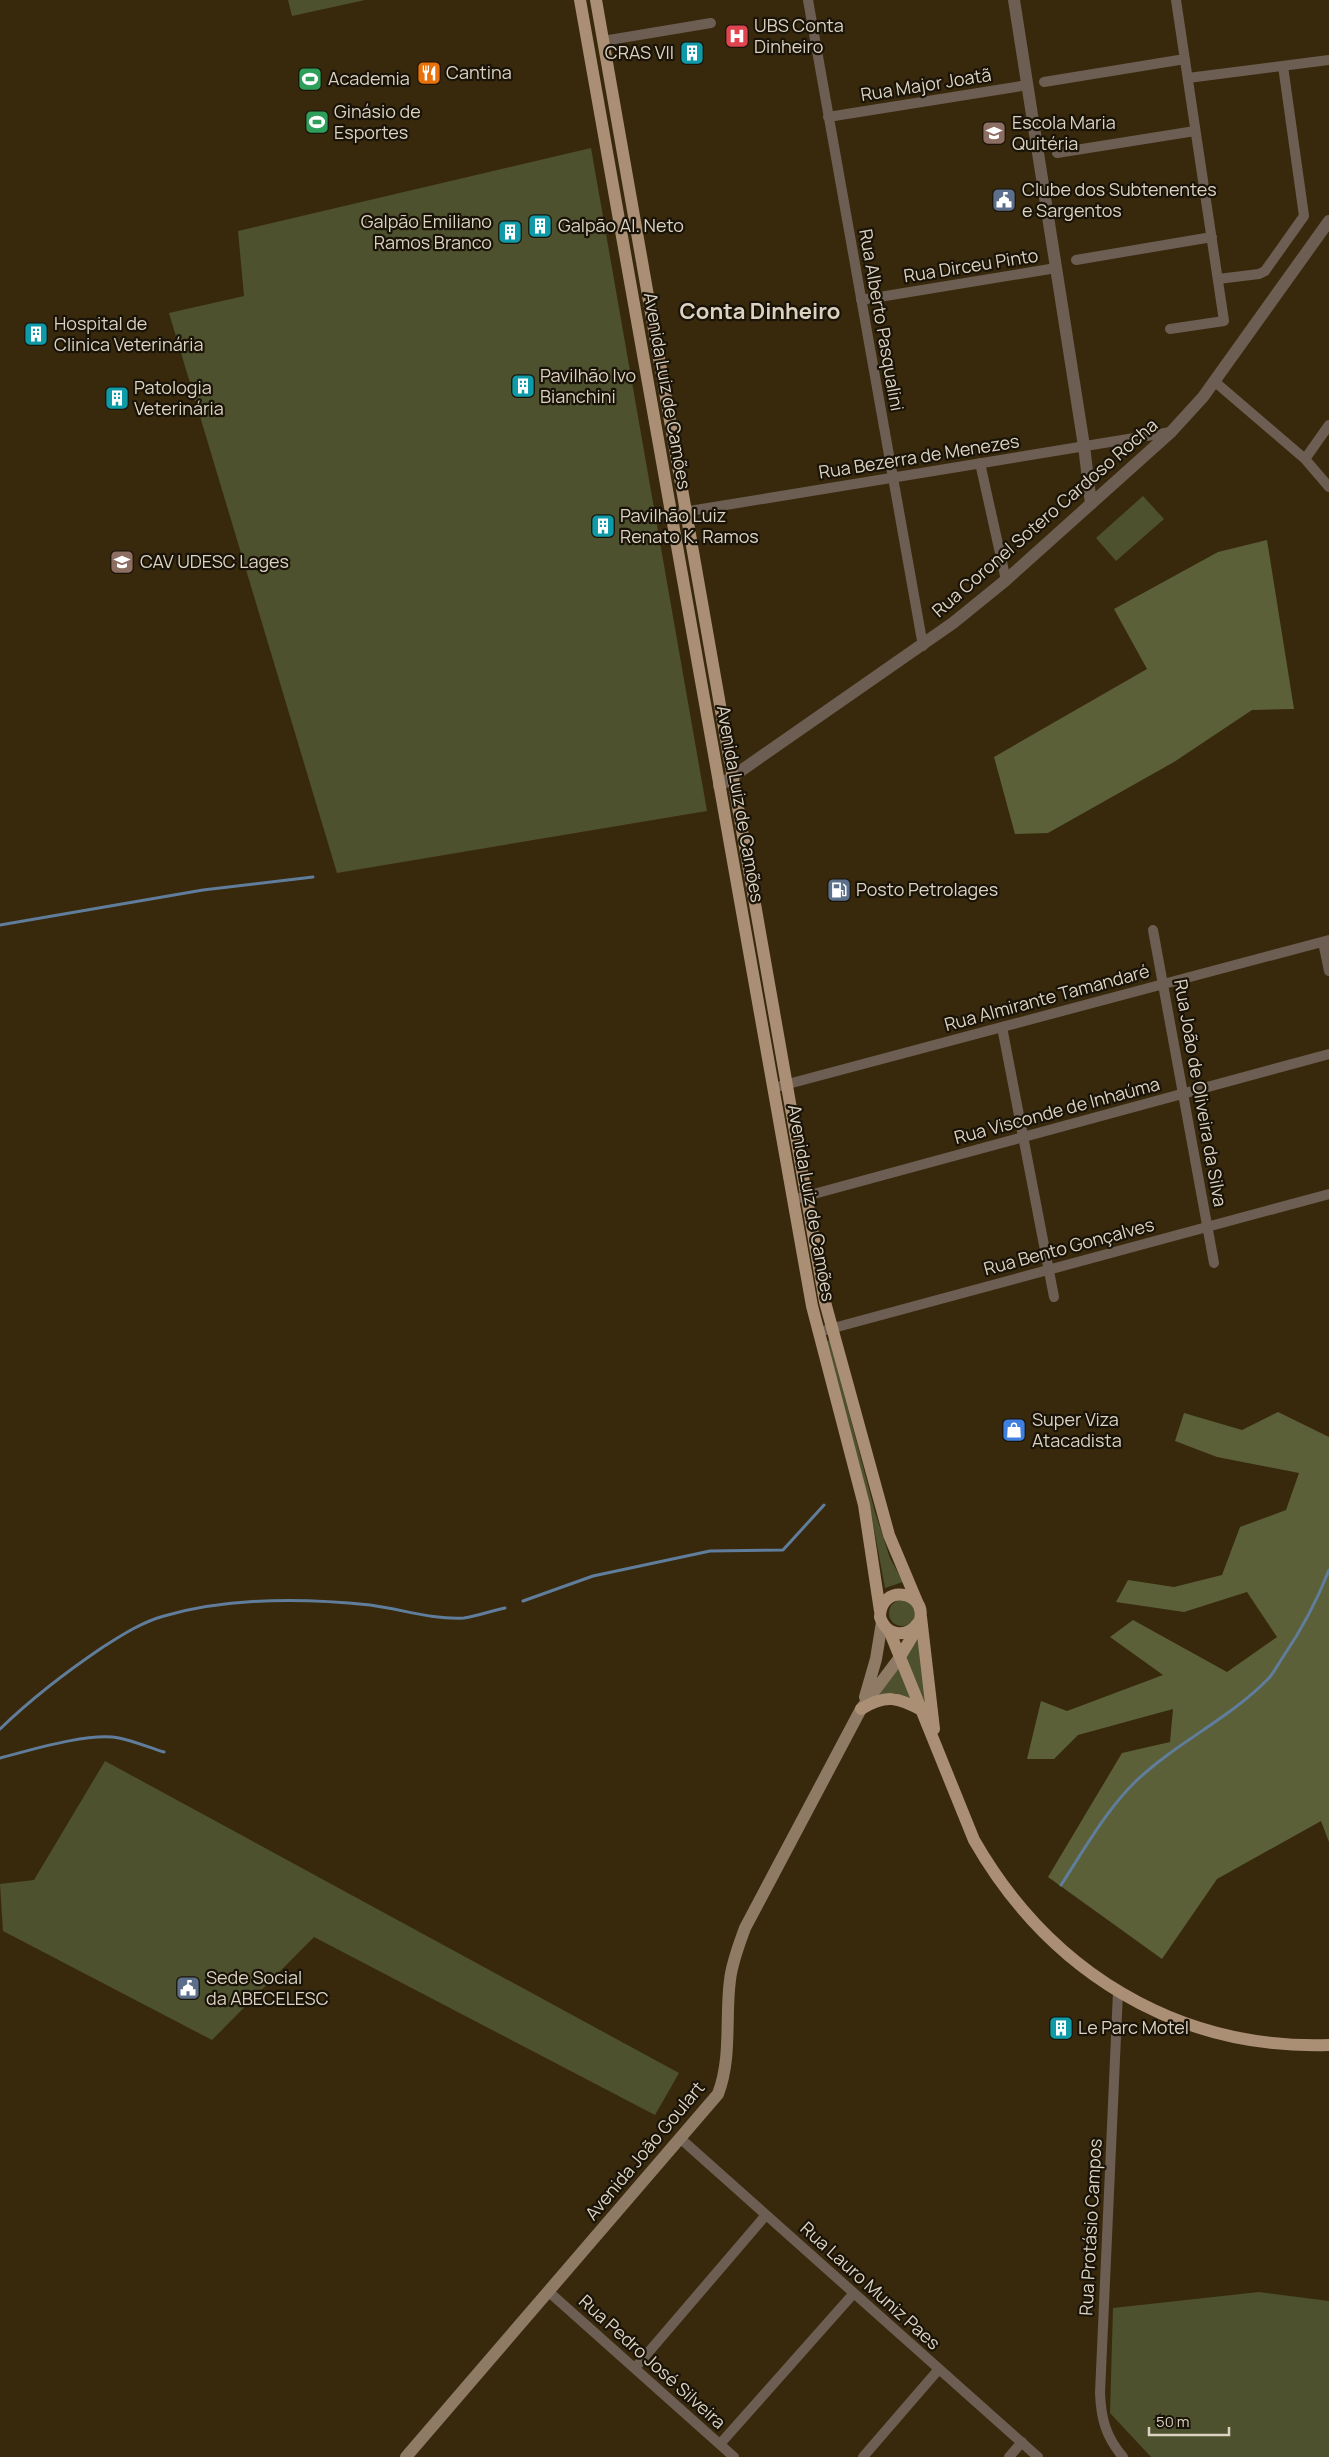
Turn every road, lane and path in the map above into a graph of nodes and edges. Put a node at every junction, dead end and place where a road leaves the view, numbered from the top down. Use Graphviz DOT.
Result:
graph roads {
  1 [pos="580,0"];
  2 [pos="596,0"];
  3 [pos="808,0"];
  4 [pos="1014,0"];
  5 [pos="1176,0"];
  6 [pos="711,23"];
  7 [pos="603,42"];
  8 [pos="1185,59"];
  9 [pos="1329,60"];
  10 [pos="1283,66"];
  11 [pos="1188,78"];
  12 [pos="1044,82"];
  13 [pos="1028,85"];
  14 [pos="597,96"];
  15 [pos="614,106"];
  16 [pos="828,117"];
  17 [pos="1195,130"];
  18 [pos="1057,153"];
  19 [pos="626,169"];
  20 [pos="611,172"];
  21 [pos="1329,221"];
  22 [pos="1212,237"];
  23 [pos="1076,260"];
  24 [pos="1056,268"];
  25 [pos="1218,279"];
  26 [pos="861,300"];
  27 [pos="1170,329"];
  28 [pos="1214,381"];
  29 [pos="1329,424"];
  30 [pos="1171,432"];
  31 [pos="1084,446"];
  32 [pos="1305,459"];
  33 [pos="980,463"];
  34 [pos="893,478"];
  35 [pos="1329,487"];
  36 [pos="1091,504"];
  37 [pos="686,512"];
  38 [pos="671,514"];
  39 [pos="1006,580"];
  40 [pos="923,646"];
  41 [pos="726,781"];
  42 [pos="1153,930"];
  43 [pos="1326,941"];
  44 [pos="1329,971"];
  45 [pos="1163,984"];
  46 [pos="1002,1027"];
  47 [pos="1329,1054"];
  48 [pos="786,1085"];
  49 [pos="773,1088"];
  50 [pos="1183,1094"];
  51 [pos="1023,1137"];
  52 [pos="1329,1194"];
  53 [pos="806,1196"];
  54 [pos="793,1200"];
  55 [pos="1208,1227"];
  56 [pos="1214,1263"];
  57 [pos="1049,1270"];
  58 [pos="1054,1297"];
  59 [pos="831,1329"];
  60 [pos="818,1332"];
  61 [pos="919,1614"];
  62 [pos="884,1621"];
  63 [pos="900,1657"];
  64 [pos="861,1709"];
  65 [pos="923,1711"];
  66 [pos="936,1743"];
  67 [pos="1118,1992"];
  68 [pos="1329,2045"];
  69 [pos="681,2139"];
  70 [pos="766,2215"];
  71 [pos="549,2292"];
  72 [pos="854,2293"];
  73 [pos="635,2368"];
  74 [pos="939,2369"];
  75 [pos="1022,2442"];
  76 [pos="720,2444"];
  77 [pos="406,2457"];
  78 [pos="734,2457"];
  79 [pos="863,2457"];
  80 [pos="1009,2457"];
  81 [pos="1038,2457"];
  82 [pos="1123,2457"];
  1 -- 14 [label="main road, Avenida Luiz de Camões"];
  2 -- 7 [label="main road, Avenida Luiz de Camões"];
  3 -- 16 [label="street, Rua Alberto Pasqualini"];
  4 -- 13 [label="street"];
  5 -- 8 [label="street"];
  6 -- 7 [label="street"];
  7 -- 15 [label="main road, Avenida Luiz de Camões"];
  8 -- 11 [label="street"];
  8 -- 12 [label="street"];
  9 -- 10 [label="street"];
  10 -- 11 [label="street"];
  10 -- 25 [label="street"];
  11 -- 17 [label="street"];
  13 -- 16 [label="street, Rua Major Joatã"];
  13 -- 24 [label="street"];
  14 -- 15 [label="main road"];
  14 -- 20 [label="main road, Avenida Luiz de Camões"];
  15 -- 19 [label="main road, Avenida Luiz de Camões"];
  16 -- 26 [label="street, Rua Alberto Pasqualini"];
  17 -- 18 [label="street"];
  17 -- 22 [label="street"];
  19 -- 20 [label="main road"];
  19 -- 37 [label="main road, Avenida Luiz de Camões"];
  20 -- 38 [label="main road, Avenida Luiz de Camões"];
  21 -- 28 [label="street, Rua Coronel Sotero Cardoso Rocha"];
  22 -- 23 [label="street"];
  22 -- 25 [label="street"];
  24 -- 26 [label="street, Rua Dirceu Pinto"];
  24 -- 31 [label="street"];
  25 -- 27 [label="street"];
  26 -- 34 [label="street, Rua Alberto Pasqualini"];
  28 -- 30 [label="street, Rua Coronel Sotero Cardoso Rocha"];
  28 -- 32 [label="street"];
  29 -- 32 [label="street"];
  30 -- 31 [label="street, Rua Bezerra de Menezes"];
  30 -- 36 [label="street, Rua Coronel Sotero Cardoso Rocha"];
  31 -- 33 [label="street, Rua Bezerra de Menezes"];
  31 -- 36 [label="street"];
  32 -- 35 [label="street"];
  33 -- 34 [label="street, Rua Bezerra de Menezes"];
  33 -- 39 [label="street"];
  34 -- 37 [label="street, Rua Bezerra de Menezes"];
  34 -- 40 [label="street, Rua Alberto Pasqualini"];
  36 -- 39 [label="street, Rua Coronel Sotero Cardoso Rocha"];
  37 -- 38 [label="street, Rua Bezerra de Menezes"];
  37 -- 41 [label="main road, Avenida Luiz de Camões"];
  38 -- 41 [label="main road, Avenida Luiz de Camões"];
  39 -- 40 [label="street, Rua Coronel Sotero Cardoso Rocha"];
  40 -- 41 [label="street, Rua Coronel Sotero Cardoso Rocha"];
  41 -- 48 [label="main road, Avenida Luiz de Camões"];
  41 -- 49 [label="main road, Avenida Luiz de Camões"];
  42 -- 45 [label="street, Rua João de Oliveira da Silva"];
  43 -- 44 [label="street"];
  43 -- 45 [label="street, Rua Almirante Tamandaré"];
  45 -- 46 [label="street, Rua Almirante Tamandaré"];
  45 -- 50 [label="street, Rua João de Oliveira da Silva"];
  46 -- 48 [label="street, Rua Almirante Tamandaré"];
  46 -- 51 [label="street"];
  47 -- 50 [label="street, Rua Visconde de Inhaúma"];
  48 -- 49 [label="street, Rua Almirante Tamandaré"];
  48 -- 53 [label="main road, Avenida Luiz de Camões"];
  49 -- 54 [label="main road, Avenida Luiz de Camões"];
  50 -- 51 [label="street, Rua Visconde de Inhaúma"];
  50 -- 55 [label="street, Rua João de Oliveira da Silva"];
  51 -- 53 [label="street, Rua Visconde de Inhaúma"];
  51 -- 57 [label="street"];
  52 -- 55 [label="street, Rua Bento Gonçalves"];
  53 -- 54 [label="street, Rua Visconde de Inhaúma"];
  53 -- 59 [label="main road, Avenida Luiz de Camões"];
  54 -- 60 [label="main road, Avenida Luiz de Camões"];
  55 -- 56 [label="street, Rua João de Oliveira da Silva"];
  55 -- 57 [label="street, Rua Bento Gonçalves"];
  57 -- 58 [label="street"];
  57 -- 59 [label="street, Rua Bento Gonçalves"];
  59 -- 60 [label="street, Rua Bento Gonçalves"];
  59 -- 61 [label="main road, Avenida Luiz de Camões"];
  60 -- 62 [label="main road, Avenida Luiz de Camões"];
  61 -- 62 [label="main road"];
  61 -- 62 [label="main road"];
  61 -- 63 [label="main road"];
  61 -- 66 [label="main road, Avenida Luiz de Camões"];
  62 -- 63 [label="main road, Avenida Luiz de Camões"];
  62 -- 64 [label="main road, Avenida João Goulart"];
  63 -- 64 [label="main road, Avenida João Goulart"];
  63 -- 65 [label="main road, Avenida Luiz de Camões"];
  64 -- 65 [label="main road"];
  64 -- 69 [label="main road, Avenida João Goulart"];
  65 -- 66 [label="main road, Avenida Luiz de Camões"];
  66 -- 67 [label="main road"];
  67 -- 68 [label="main road"];
  67 -- 82 [label="street, Rua Protásio Campos"];
  69 -- 70 [label="street, Rua Lauro Muniz Paes"];
  69 -- 71 [label="main road, Avenida João Goulart"];
  70 -- 72 [label="street, Rua Lauro Muniz Paes"];
  70 -- 73 [label="street"];
  71 -- 73 [label="street, Rua Pedro José Silveira"];
  71 -- 77 [label="main road, Avenida João Goulart"];
  72 -- 74 [label="street, Rua Lauro Muniz Paes"];
  72 -- 76 [label="street"];
  73 -- 76 [label="street, Rua Pedro José Silveira"];
  74 -- 75 [label="street, Rua Lauro Muniz Paes"];
  74 -- 79 [label="street"];
  75 -- 80 [label="street"];
  75 -- 81 [label="street, Rua Lauro Muniz Paes"];
  76 -- 78 [label="street, Rua Pedro José Silveira"];
}
